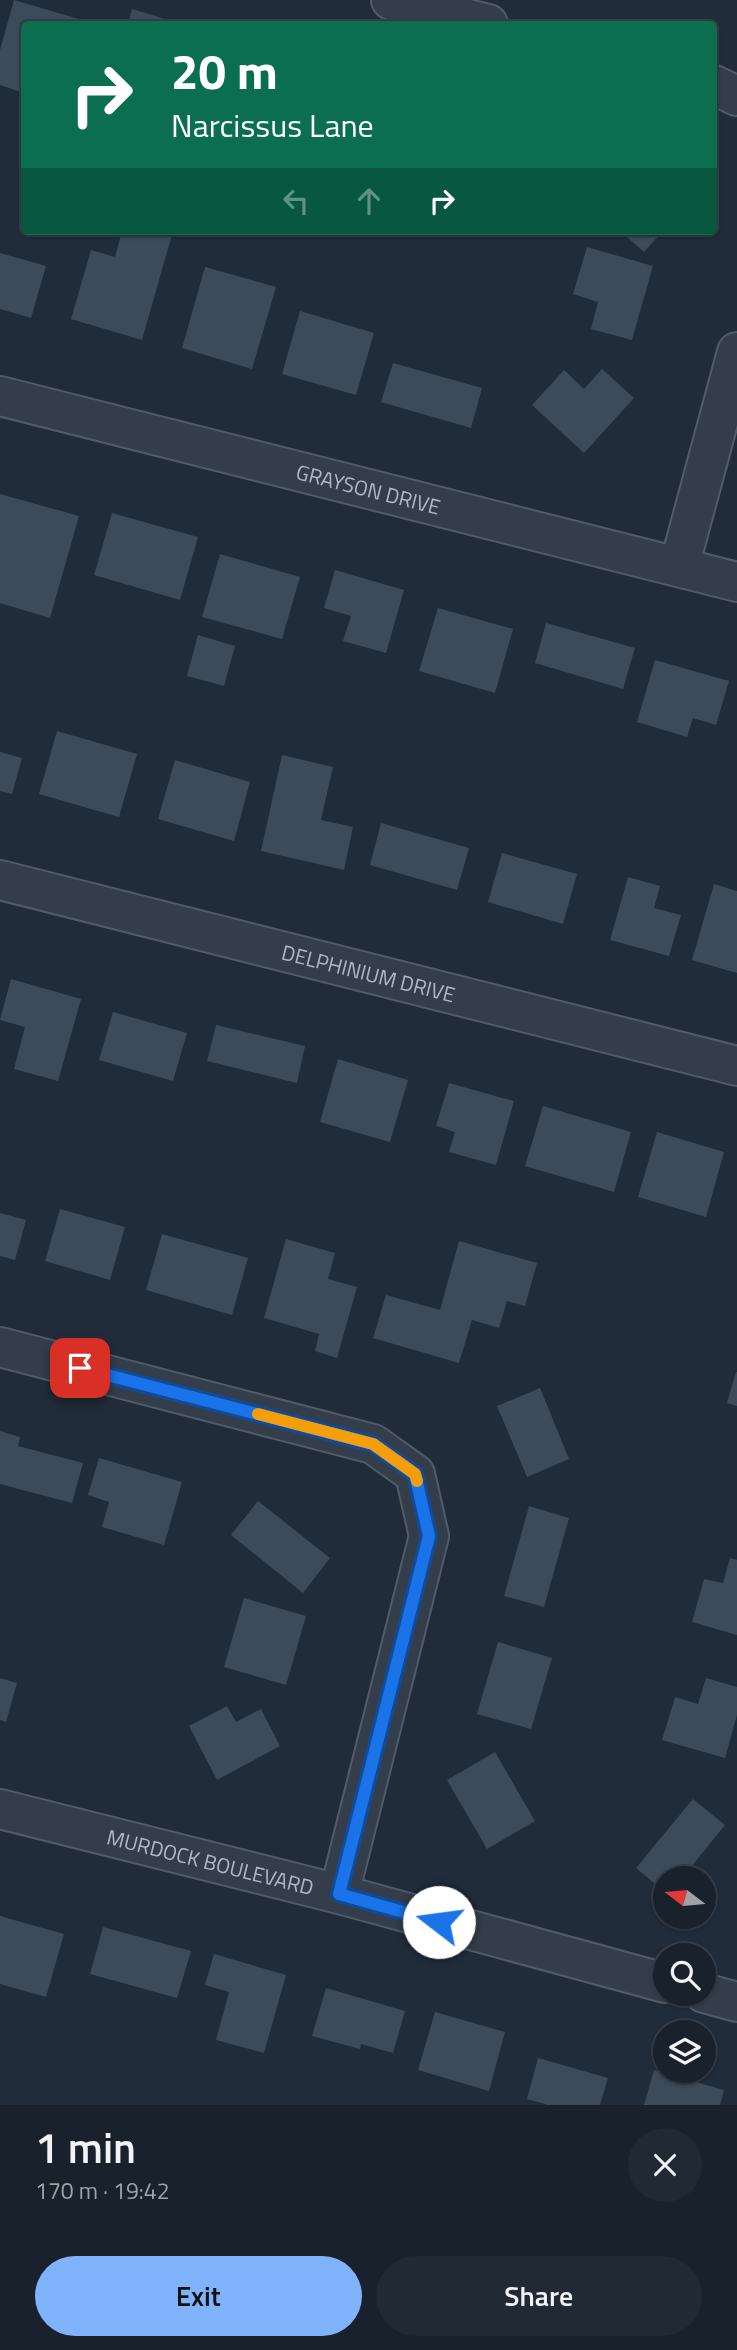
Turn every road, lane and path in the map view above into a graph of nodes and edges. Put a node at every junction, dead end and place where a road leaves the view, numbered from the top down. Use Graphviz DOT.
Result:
graph roads {
  1 [pos="391,0"];
  2 [pos="476,21"];
  3 [pos="717,86"];
  4 [pos="737,96"];
  5 [pos="737,352"];
  6 [pos="0,396"];
  7 [pos="679,568"];
  8 [pos="737,582"];
  9 [pos="0,880"];
  10 [pos="737,1066"];
  11 [pos="0,1347"];
  12 [pos="0,1809"];
  13 [pos="339,1894"];
  14 [pos="653,1980"];
  15 [pos="716,1996"];
  16 [pos="737,2002"];
  1 -- 2 [label="street"];
  3 -- 4 [label="street"];
  5 -- 7 [label="street"];
  6 -- 7 [label="street, GRAYSON DRIVE"];
  7 -- 8 [label="street, GRAYSON DRIVE"];
  9 -- 10 [label="street, DELPHINIUM DRIVE"];
  11 -- 13 [label="street"];
  12 -- 13 [label="street, MURDOCK BOULEVARD"];
  13 -- 14 [label="street, MURDOCK BOULEVARD"];
  15 -- 16 [label="street"];
}
